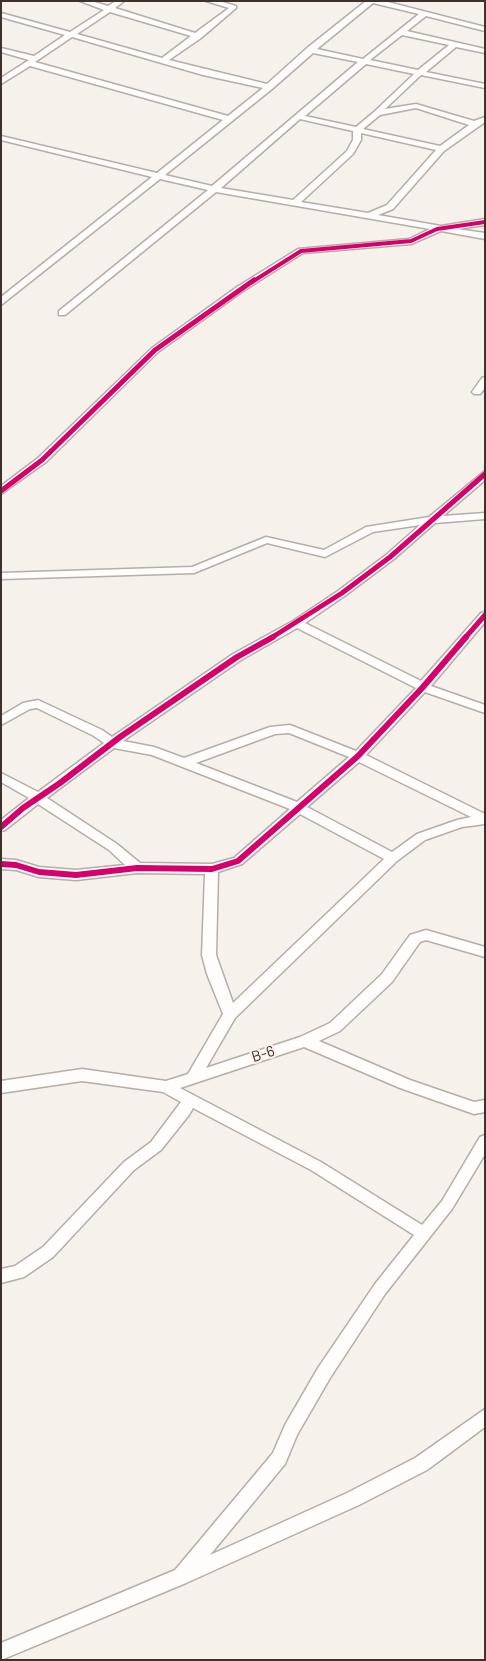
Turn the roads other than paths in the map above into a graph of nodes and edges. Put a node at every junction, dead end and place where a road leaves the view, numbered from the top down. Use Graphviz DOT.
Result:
graph roads {
  1 [pos="83,1"];
  2 [pos="121,1"];
  3 [pos="209,1"];
  4 [pos="242,1"];
  5 [pos="371,1"];
  6 [pos="375,1"];
  7 [pos="234,7"];
  8 [pos="111,8"];
  9 [pos="424,14"];
  10 [pos="1,15"];
  11 [pos="483,28"];
  12 [pos="400,32"];
  13 [pos="72,35"];
  14 [pos="198,36"];
  15 [pos="454,45"];
  16 [pos="1,50"];
  17 [pos="310,50"];
  18 [pos="485,51"];
  19 [pos="32,61"];
  20 [pos="163,61"];
  21 [pos="363,62"];
  22 [pos="418,74"];
  23 [pos="1,82"];
  24 [pos="484,85"];
  25 [pos="269,87"];
  26 [pos="378,112"];
  27 [pos="300,117"];
  28 [pos="485,118"];
  29 [pos="228,119"];
  30 [pos="475,124"];
  31 [pos="357,130"];
  32 [pos="1,138"];
  33 [pos="441,150"];
  34 [pos="157,177"];
  35 [pos="214,189"];
  36 [pos="294,204"];
  37 [pos="368,217"];
  38 [pos="485,222"];
  39 [pos="437,229"];
  40 [pos="485,236"];
  41 [pos="1,302"];
  42 [pos="62,314"];
  43 [pos="485,380"];
  44 [pos="477,392"];
  45 [pos="485,474"];
  46 [pos="1,491"];
  47 [pos="485,516"];
  48 [pos="433,520"];
  49 [pos="1,576"];
  50 [pos="485,615"];
  51 [pos="297,623"];
  52 [pos="423,687"];
  53 [pos="485,709"];
  54 [pos="1,721"];
  55 [pos="111,743"];
  56 [pos="358,756"];
  57 [pos="184,763"];
  58 [pos="1,777"];
  59 [pos="38,798"];
  60 [pos="299,808"];
  61 [pos="485,819"];
  62 [pos="1,827"];
  63 [pos="392,858"];
  64 [pos="1,864"];
  65 [pos="137,868"];
  66 [pos="212,869"];
  67 [pos="485,952"];
  68 [pos="230,1014"];
  69 [pos="305,1041"];
  70 [pos="194,1076"];
  71 [pos="1,1087"];
  72 [pos="166,1087"];
  73 [pos="190,1100"];
  74 [pos="485,1106"];
  75 [pos="485,1141"];
  76 [pos="424,1234"];
  77 [pos="1,1276"];
  78 [pos="485,1417"];
  79 [pos="180,1577"];
  80 [pos="1,1652"];
  1 -- 8 [label="street"];
  2 -- 8 [label="street"];
  3 -- 7 [label="street"];
  4 -- 7 [label="street"];
  5 -- 17 [label="street"];
  6 -- 9 [label="street"];
  7 -- 14 [label="street"];
  8 -- 13 [label="street"];
  8 -- 14 [label="street"];
  9 -- 11 [label="street"];
  9 -- 12 [label="street"];
  10 -- 13 [label="street"];
  12 -- 15 [label="street"];
  12 -- 21 [label="street"];
  13 -- 19 [label="street"];
  13 -- 20 [label="street"];
  14 -- 20 [label="street"];
  15 -- 18 [label="street"];
  15 -- 22 [label="street"];
  16 -- 19 [label="street"];
  17 -- 21 [label="street"];
  17 -- 25 [label="street"];
  19 -- 23 [label="street"];
  19 -- 29 [label="street"];
  20 -- 25 [label="street"];
  21 -- 22 [label="street"];
  21 -- 27 [label="street"];
  22 -- 24 [label="street"];
  22 -- 26 [label="street"];
  25 -- 29 [label="street"];
  26 -- 30 [label="street"];
  26 -- 31 [label="street"];
  27 -- 31 [label="street"];
  27 -- 35 [label="street"];
  28 -- 30 [label="street"];
  29 -- 34 [label="street"];
  30 -- 33 [label="street"];
  31 -- 33 [label="street"];
  31 -- 36 [label="street"];
  32 -- 34 [label="street"];
  33 -- 37 [label="street"];
  34 -- 35 [label="street"];
  34 -- 41 [label="street"];
  35 -- 36 [label="street"];
  35 -- 42 [label="street"];
  36 -- 37 [label="street"];
  37 -- 39 [label="street"];
  38 -- 39 [label="street"];
  39 -- 40 [label="street"];
  39 -- 46 [label="street"];
  43 -- 44 [label="street"];
  45 -- 48 [label="street"];
  47 -- 48 [label="street"];
  48 -- 49 [label="street"];
  48 -- 51 [label="street"];
  50 -- 52 [label="street"];
  51 -- 52 [label="street"];
  51 -- 55 [label="street"];
  52 -- 53 [label="street"];
  52 -- 56 [label="street"];
  54 -- 55 [label="street"];
  55 -- 57 [label="street"];
  55 -- 59 [label="street"];
  56 -- 57 [label="street"];
  56 -- 60 [label="street"];
  56 -- 61 [label="street"];
  57 -- 60 [label="street"];
  58 -- 59 [label="street"];
  59 -- 62 [label="street"];
  59 -- 65 [label="street"];
  60 -- 63 [label="street"];
  60 -- 66 [label="street"];
  61 -- 63 [label="street"];
  63 -- 68 [label="street"];
  64 -- 65 [label="street"];
  65 -- 66 [label="street"];
  66 -- 68 [label="street"];
  67 -- 69 [label="street, B-6"];
  68 -- 70 [label="street"];
  69 -- 70 [label="street, B-6"];
  69 -- 74 [label="street"];
  70 -- 72 [label="street, B-6"];
  71 -- 72 [label="street, B-6"];
  72 -- 73 [label="street"];
  73 -- 76 [label="street"];
  73 -- 77 [label="street"];
  75 -- 76 [label="street"];
  76 -- 79 [label="street"];
  78 -- 79 [label="street"];
  79 -- 80 [label="street"];
}
